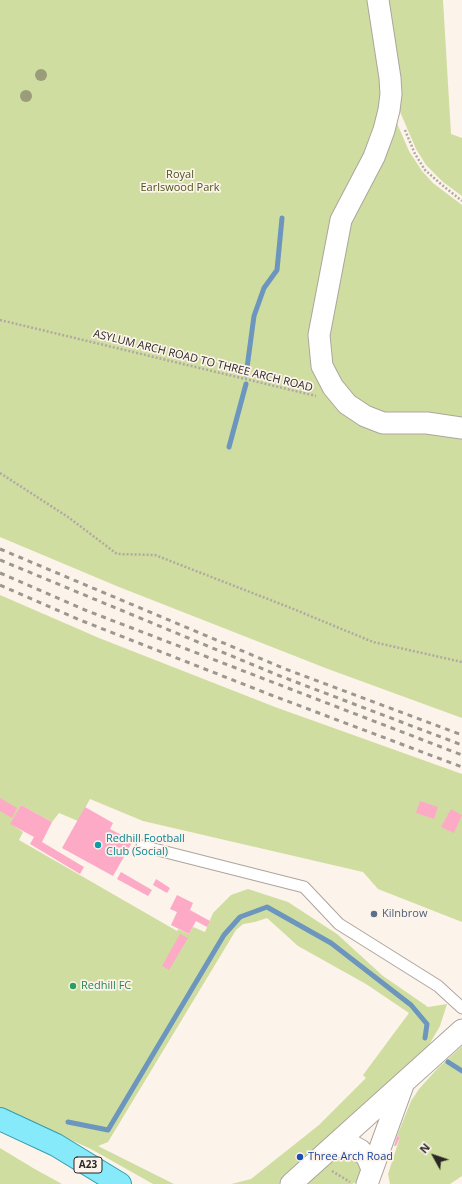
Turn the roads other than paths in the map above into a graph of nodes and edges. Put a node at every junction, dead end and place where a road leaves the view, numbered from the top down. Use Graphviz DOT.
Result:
graph roads {
  1 [pos="378,0"];
  2 [pos="462,428"];
  3 [pos="142,846"];
  4 [pos="462,1008"];
  5 [pos="462,1030"];
  6 [pos="404,1082"];
  7 [pos="0,1119"];
  8 [pos="332,1148"];
  9 [pos="370,1176"];
  10 [pos="120,1184"];
  11 [pos="291,1184"];
  1 -- 2 [label="street"];
  3 -- 4 [label="lane"];
  5 -- 6 [label="street"];
  6 -- 8 [label="street"];
  6 -- 9 [label="street"];
  7 -- 10 [label="main road, A23"];
  8 -- 9 [label="street"];
  8 -- 11 [label="street"];
}
